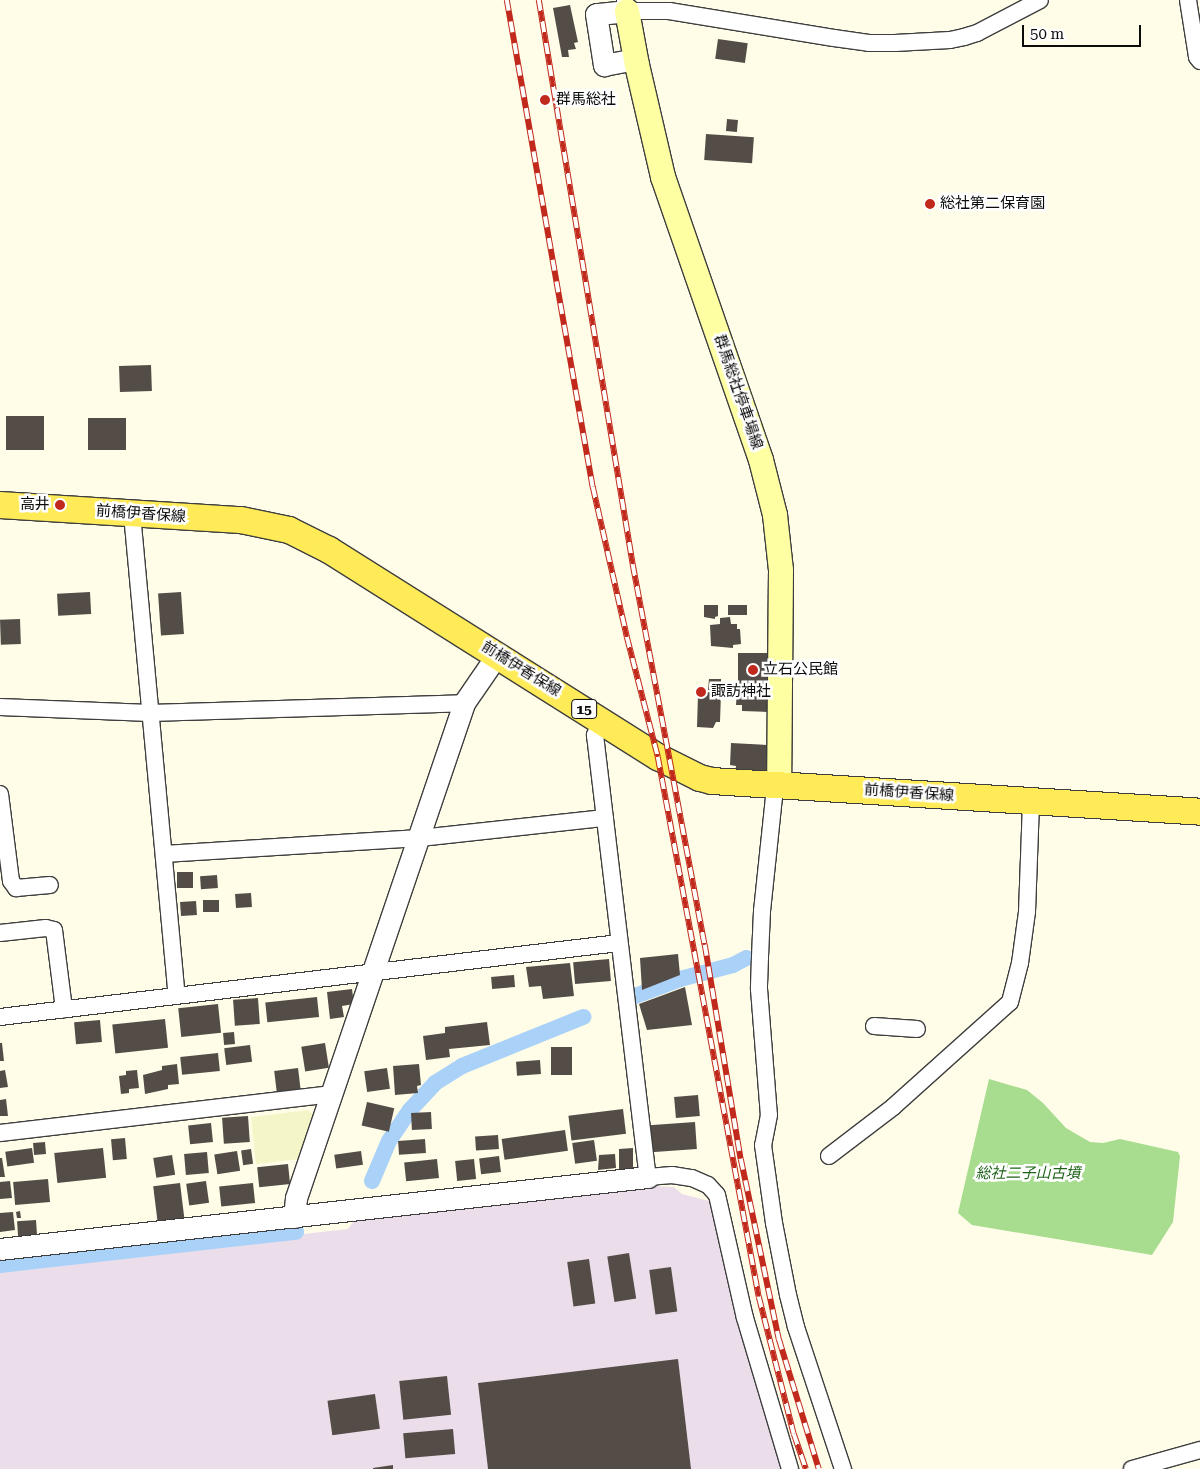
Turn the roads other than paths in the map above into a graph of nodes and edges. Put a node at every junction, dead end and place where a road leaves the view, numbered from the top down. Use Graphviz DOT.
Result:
graph roads {
  1 [pos="1040,0"];
  2 [pos="1188,0"];
  3 [pos="626,5"];
  4 [pos="636,59"];
  5 [pos="1200,61"];
  6 [pos="0,505"];
  7 [pos="132,514"];
  8 [pos="497,655"];
  9 [pos="464,703"];
  10 [pos="0,707"];
  11 [pos="150,713"];
  12 [pos="602,720"];
  13 [pos="779,785"];
  14 [pos="0,794"];
  15 [pos="1031,801"];
  16 [pos="1200,812"];
  17 [pos="605,818"];
  18 [pos="420,838"];
  19 [pos="3,850"];
  20 [pos="164,854"];
  21 [pos="50,885"];
  22 [pos="0,933"];
  23 [pos="619,943"];
  24 [pos="373,972"];
  25 [pos="177,995"];
  26 [pos="64,1009"];
  27 [pos="0,1017"];
  28 [pos="874,1026"];
  29 [pos="917,1029"];
  30 [pos="331,1094"];
  31 [pos="0,1133"];
  32 [pos="829,1156"];
  33 [pos="648,1177"];
  34 [pos="294,1217"];
  35 [pos="0,1249"];
  36 [pos="1200,1450"];
  37 [pos="790,1469"];
  38 [pos="843,1469"];
  39 [pos="1132,1469"];
  1 -- 3 [label="street"];
  2 -- 5 [label="street"];
  3 -- 4 [label="main road, 群馬総社停車場線"];
  3 -- 4 [label="street"];
  4 -- 13 [label="main road, 群馬総社停車場線"];
  6 -- 7 [label="main road, 前橋伊香保線 / 15"];
  7 -- 8 [label="main road, 前橋伊香保線 / 15"];
  7 -- 11 [label="street"];
  8 -- 9 [label="street"];
  8 -- 12 [label="main road, 前橋伊香保線 / 15"];
  9 -- 11 [label="street"];
  9 -- 18 [label="street"];
  10 -- 11 [label="street"];
  11 -- 20 [label="street"];
  12 -- 13 [label="main road, 前橋伊香保線 / 15"];
  12 -- 17 [label="street"];
  13 -- 15 [label="main road, 前橋伊香保線 / 15"];
  13 -- 38 [label="street"];
  14 -- 19 [label="street"];
  15 -- 16 [label="main road, 前橋伊香保線 / 15"];
  15 -- 32 [label="street"];
  17 -- 18 [label="street"];
  17 -- 23 [label="street"];
  18 -- 20 [label="street"];
  18 -- 24 [label="street"];
  19 -- 21 [label="street"];
  20 -- 25 [label="street"];
  22 -- 26 [label="street"];
  23 -- 24 [label="street"];
  23 -- 33 [label="street"];
  24 -- 25 [label="street"];
  24 -- 30 [label="street"];
  25 -- 26 [label="street"];
  26 -- 27 [label="street"];
  28 -- 29 [label="street"];
  30 -- 31 [label="street"];
  30 -- 34 [label="street"];
  33 -- 34 [label="street"];
  33 -- 37 [label="street"];
  34 -- 35 [label="street"];
  36 -- 39 [label="street"];
}
